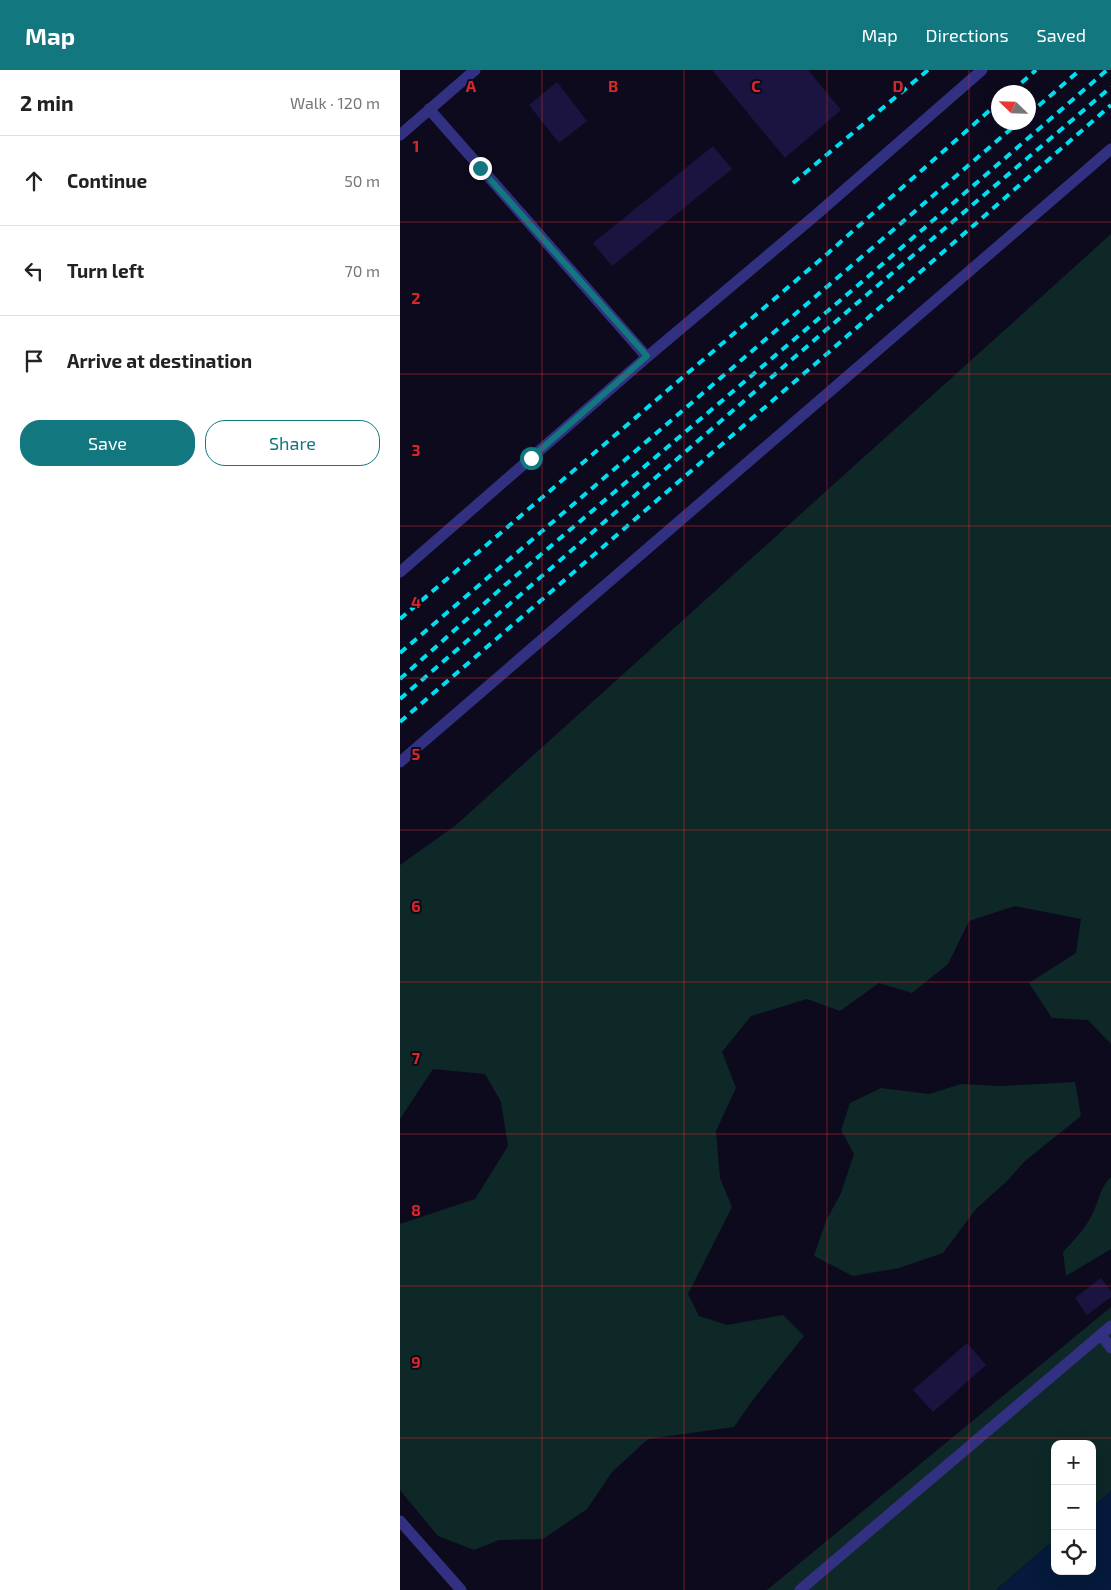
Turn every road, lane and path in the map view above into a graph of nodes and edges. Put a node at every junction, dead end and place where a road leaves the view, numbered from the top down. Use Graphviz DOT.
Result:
graph roads {
  1 [pos="475,70"];
  2 [pos="982,70"];
  3 [pos="429,110"];
  4 [pos="400,135"];
  5 [pos="1111,149"];
  6 [pos="647,356"];
  7 [pos="400,572"];
  8 [pos="400,762"];
  9 [pos="1111,1326"];
  10 [pos="1101,1335"];
  11 [pos="1111,1348"];
  12 [pos="400,1521"];
  13 [pos="460,1590"];
  14 [pos="800,1590"];
  1 -- 3 [label="lane"];
  2 -- 6 [label="lane"];
  3 -- 4 [label="lane"];
  3 -- 6 [label="lane"];
  5 -- 8 [label="lane"];
  6 -- 7 [label="lane"];
  9 -- 10 [label="lane"];
  10 -- 11 [label="lane"];
  10 -- 14 [label="lane"];
  12 -- 13 [label="lane"];
}
